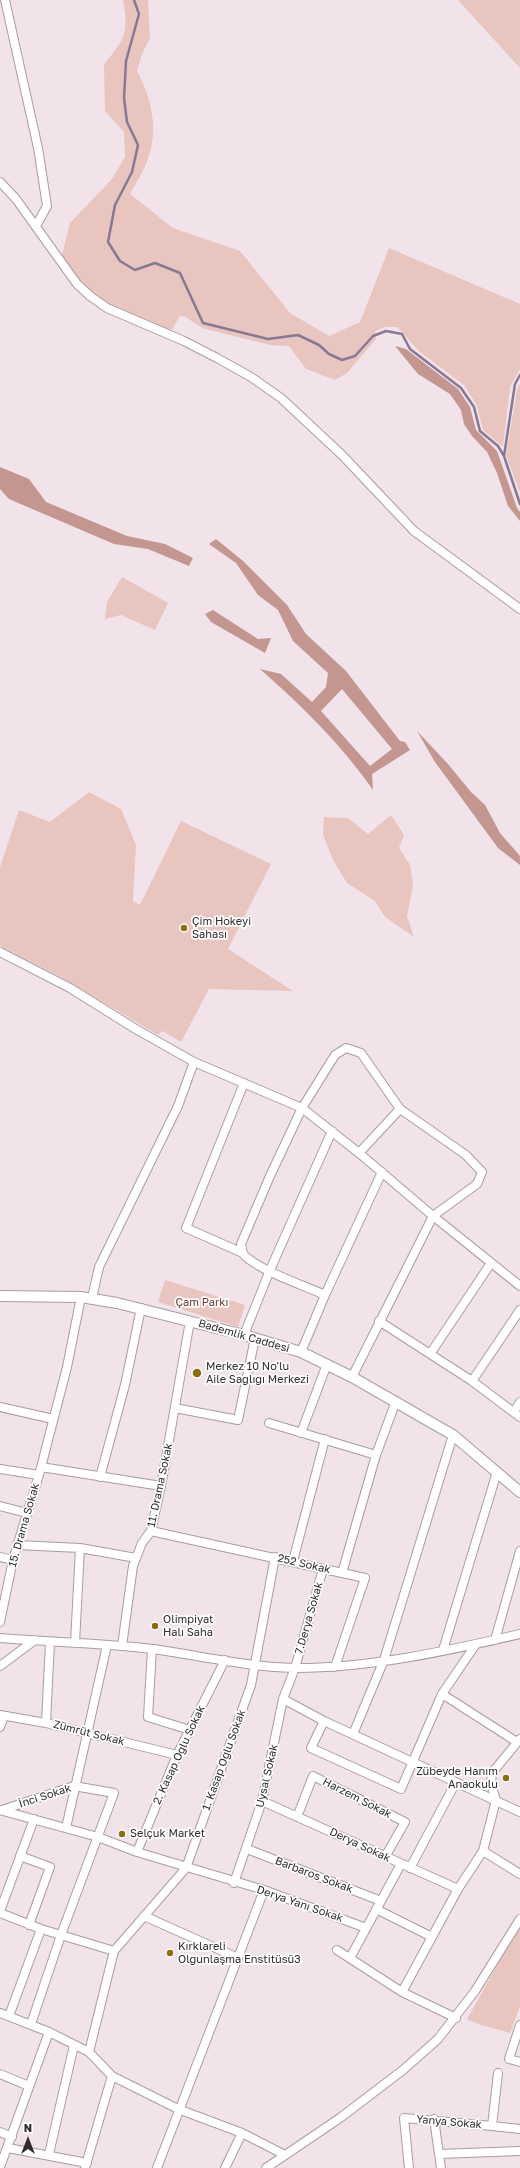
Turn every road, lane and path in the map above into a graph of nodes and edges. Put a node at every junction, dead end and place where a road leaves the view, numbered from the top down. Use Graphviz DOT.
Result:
graph roads {
  1 [pos="5,0"];
  2 [pos="0,182"];
  3 [pos="36,226"];
  4 [pos="520,609"];
  5 [pos="0,952"];
  6 [pos="194,1062"];
  7 [pos="244,1083"];
  8 [pos="302,1108"];
  9 [pos="400,1109"];
  10 [pos="332,1131"];
  11 [pos="359,1153"];
  12 [pos="382,1172"];
  13 [pos="433,1216"];
  14 [pos="243,1253"];
  15 [pos="491,1263"];
  16 [pos="270,1270"];
  17 [pos="520,1286"];
  18 [pos="325,1295"];
  19 [pos="0,1296"];
  20 [pos="87,1297"];
  21 [pos="141,1308"];
  22 [pos="520,1310"];
  23 [pos="190,1321"];
  24 [pos="379,1321"];
  25 [pos="244,1335"];
  26 [pos="255,1338"];
  27 [pos="301,1352"];
  28 [pos="430,1354"];
  29 [pos="327,1364"];
  30 [pos="352,1377"];
  31 [pos="472,1381"];
  32 [pos="396,1401"];
  33 [pos="520,1402"];
  34 [pos="0,1406"];
  35 [pos="175,1408"];
  36 [pos="517,1414"];
  37 [pos="53,1419"];
  38 [pos="269,1423"];
  39 [pos="301,1433"];
  40 [pos="453,1434"];
  41 [pos="325,1439"];
  42 [pos="376,1455"];
  43 [pos="0,1468"];
  44 [pos="40,1471"];
  45 [pos="497,1472"];
  46 [pos="100,1477"];
  47 [pos="161,1486"];
  48 [pos="520,1491"];
  49 [pos="0,1506"];
  50 [pos="27,1513"];
  51 [pos="151,1531"];
  52 [pos="17,1544"];
  53 [pos="80,1548"];
  54 [pos="520,1551"];
  55 [pos="0,1557"];
  56 [pos="275,1557"];
  57 [pos="136,1558"];
  58 [pos="12,1560"];
  59 [pos="293,1561"];
  60 [pos="323,1569"];
  61 [pos="342,1572"];
  62 [pos="0,1622"];
  63 [pos="520,1634"];
  64 [pos="0,1638"];
  65 [pos="35,1640"];
  66 [pos="495,1640"];
  67 [pos="50,1642"];
  68 [pos="75,1643"];
  69 [pos="476,1644"];
  70 [pos="107,1645"];
  71 [pos="122,1646"];
  72 [pos="152,1649"];
  73 [pos="443,1650"];
  74 [pos="225,1660"];
  75 [pos="384,1660"];
  76 [pos="255,1665"];
  77 [pos="0,1666"];
  78 [pos="335,1667"];
  79 [pos="294,1668"];
  80 [pos="442,1694"];
  81 [pos="283,1700"];
  82 [pos="2,1716"];
  83 [pos="324,1721"];
  84 [pos="46,1723"];
  85 [pos="0,1727"];
  86 [pos="190,1730"];
  87 [pos="88,1733"];
  88 [pos="353,1734"];
  89 [pos="519,1741"];
  90 [pos="177,1756"];
  91 [pos="412,1762"];
  92 [pos="456,1782"];
  93 [pos="74,1786"];
  94 [pos="262,1800"];
  95 [pos="496,1800"];
  96 [pos="0,1810"];
  97 [pos="520,1812"];
  98 [pos="297,1817"];
  99 [pos="34,1819"];
  100 [pos="66,1828"];
  101 [pos="98,1837"];
  102 [pos="247,1849"];
  103 [pos="483,1851"];
  104 [pos="137,1852"];
  105 [pos="20,1856"];
  106 [pos="385,1856"];
  107 [pos="401,1864"];
  108 [pos="186,1868"];
  109 [pos="410,1868"];
  110 [pos="520,1874"];
  111 [pos="234,1883"];
  112 [pos="458,1889"];
  113 [pos="264,1890"];
  114 [pos="381,1901"];
  115 [pos="376,1910"];
  116 [pos="0,1912"];
  117 [pos="144,1916"];
  118 [pos="520,1919"];
  119 [pos="28,1925"];
  120 [pos="366,1928"];
  121 [pos="41,1929"];
  122 [pos="61,1935"];
  123 [pos="432,1937"];
  124 [pos="337,1950"];
  125 [pos="114,1951"];
  126 [pos="238,1958"];
  127 [pos="350,1958"];
  128 [pos="402,1992"];
  129 [pos="0,2013"];
  130 [pos="9,2016"];
  131 [pos="456,2018"];
  132 [pos="31,2024"];
  133 [pos="520,2025"];
  134 [pos="49,2032"];
  135 [pos="74,2045"];
  136 [pos="90,2052"];
  137 [pos="520,2062"];
  138 [pos="498,2073"];
  139 [pos="0,2074"];
  140 [pos="112,2076"];
  141 [pos="29,2086"];
  142 [pos="178,2109"];
  143 [pos="434,2119"];
  144 [pos="492,2126"];
  145 [pos="520,2129"];
  146 [pos="0,2132"];
  147 [pos="242,2133"];
  148 [pos="12,2137"];
  149 [pos="8,2148"];
  150 [pos="520,2150"];
  151 [pos="50,2154"];
  152 [pos="439,2154"];
  153 [pos="285,2155"];
  154 [pos="86,2166"];
  155 [pos="0,2167"];
  156 [pos="157,2168"];
  157 [pos="225,2168"];
  158 [pos="266,2168"];
  159 [pos="409,2168"];
  160 [pos="441,2168"];
  1 -- 3 [label="street"];
  2 -- 3 [label="street"];
  3 -- 4 [label="street"];
  5 -- 6 [label="street"];
  6 -- 7 [label="street"];
  6 -- 20 [label="street, 15. Drama Sokak"];
  7 -- 8 [label="street"];
  7 -- 14 [label="street"];
  8 -- 9 [label="street"];
  8 -- 10 [label="street"];
  8 -- 14 [label="street"];
  9 -- 11 [label="street"];
  9 -- 13 [label="street"];
  10 -- 11 [label="street"];
  10 -- 16 [label="street"];
  11 -- 12 [label="street"];
  12 -- 13 [label="street"];
  12 -- 18 [label="street"];
  13 -- 15 [label="street"];
  13 -- 24 [label="street"];
  14 -- 16 [label="street"];
  15 -- 17 [label="street"];
  15 -- 28 [label="street"];
  16 -- 18 [label="street"];
  16 -- 25 [label="street"];
  18 -- 27 [label="street"];
  19 -- 20 [label="street, Bademlik Caddesi"];
  20 -- 21 [label="street, Bademlik Caddesi"];
  20 -- 37 [label="street, 15. Drama Sokak"];
  21 -- 23 [label="street, Bademlik Caddesi"];
  21 -- 46 [label="street"];
  22 -- 31 [label="street"];
  23 -- 25 [label="street, Bademlik Caddesi"];
  23 -- 35 [label="street, 11. Drama Sokak"];
  24 -- 28 [label="street"];
  24 -- 30 [label="street"];
  25 -- 26 [label="street, Bademlik Caddesi"];
  26 -- 27 [label="street, Bademlik Caddesi"];
  26 -- 35 [label="street"];
  27 -- 29 [label="street, Bademlik Caddesi"];
  28 -- 31 [label="street"];
  29 -- 30 [label="street, Bademlik Caddesi"];
  29 -- 39 [label="street"];
  30 -- 32 [label="street, Bademlik Caddesi"];
  31 -- 36 [label="street"];
  32 -- 40 [label="street, Bademlik Caddesi"];
  32 -- 42 [label="street"];
  33 -- 36 [label="street"];
  34 -- 37 [label="street"];
  35 -- 47 [label="street, 11. Drama Sokak"];
  37 -- 44 [label="street, 15. Drama Sokak"];
  38 -- 39 [label="street"];
  39 -- 41 [label="street"];
  40 -- 45 [label="street, Bademlik Caddesi"];
  40 -- 75 [label="street"];
  41 -- 42 [label="street"];
  41 -- 59 [label="street"];
  42 -- 61 [label="street"];
  43 -- 44 [label="street"];
  44 -- 46 [label="street"];
  44 -- 50 [label="street, 15. Drama Sokak"];
  45 -- 48 [label="street, Bademlik Caddesi"];
  45 -- 73 [label="street"];
  46 -- 47 [label="street"];
  47 -- 51 [label="street, 11. Drama Sokak"];
  49 -- 50 [label="street"];
  50 -- 52 [label="street, 15. Drama Sokak"];
  51 -- 56 [label="street, 252 Sokak"];
  51 -- 57 [label="street, 11. Drama Sokak"];
  52 -- 53 [label="street"];
  52 -- 58 [label="street, 15. Drama Sokak"];
  53 -- 57 [label="street"];
  53 -- 68 [label="street"];
  54 -- 66 [label="street"];
  55 -- 58 [label="street"];
  56 -- 59 [label="street, 252 Sokak"];
  56 -- 76 [label="street, 1. Kasap Oğlu Sokak"];
  57 -- 71 [label="street, 11. Drama Sokak"];
  58 -- 62 [label="street, 15. Drama Sokak"];
  59 -- 60 [label="street, 252 Sokak"];
  60 -- 61 [label="street, 252 Sokak"];
  60 -- 79 [label="street, 7.Derya Sokak"];
  61 -- 78 [label="street, 252 Sokak"];
  63 -- 66 [label="street"];
  64 -- 65 [label="street"];
  65 -- 67 [label="street"];
  65 -- 77 [label="street"];
  66 -- 69 [label="street"];
  67 -- 68 [label="street"];
  67 -- 84 [label="street"];
  68 -- 70 [label="street"];
  69 -- 73 [label="street"];
  69 -- 80 [label="street"];
  70 -- 71 [label="street"];
  70 -- 87 [label="street"];
  71 -- 72 [label="street"];
  72 -- 74 [label="street"];
  72 -- 86 [label="street"];
  73 -- 75 [label="street"];
  74 -- 76 [label="street"];
  74 -- 86 [label="street, 2. Kasap Oğlu Sokak"];
  75 -- 78 [label="street"];
  75 -- 88 [label="street"];
  76 -- 79 [label="street"];
  76 -- 108 [label="street, 1. Kasap Oğlu Sokak"];
  78 -- 79 [label="street"];
  79 -- 81 [label="street, Uysal Sokak"];
  80 -- 89 [label="street"];
  80 -- 91 [label="street"];
  81 -- 83 [label="street"];
  81 -- 94 [label="street, Uysal Sokak"];
  82 -- 84 [label="street, Zümrüt Sokak"];
  82 -- 85 [label="street"];
  83 -- 88 [label="street"];
  83 -- 91 [label="street"];
  84 -- 87 [label="street, Zümrüt Sokak"];
  86 -- 90 [label="street, 2. Kasap Oğlu Sokak"];
  87 -- 90 [label="street, Zümrüt Sokak"];
  87 -- 93 [label="street"];
  88 -- 91 [label="street"];
  89 -- 95 [label="street"];
  90 -- 104 [label="street, 2. Kasap Oğlu Sokak"];
  91 -- 92 [label="street"];
  92 -- 95 [label="street"];
  92 -- 109 [label="street"];
  93 -- 96 [label="street, İnci Sokak"];
  93 -- 100 [label="street"];
  93 -- 101 [label="street, İnci Sokak"];
  94 -- 98 [label="street, Derya Sokak"];
  94 -- 102 [label="street, Uysal Sokak"];
  95 -- 97 [label="street"];
  95 -- 103 [label="street"];
  96 -- 99 [label="street, Derya Yanı Sokak"];
  98 -- 106 [label="street, Derya Sokak"];
  98 -- 106 [label="street, Harzem Sokak"];
  99 -- 100 [label="street, Derya Yanı Sokak"];
  99 -- 105 [label="street"];
  100 -- 101 [label="street, Derya Yanı Sokak"];
  101 -- 104 [label="street, Derya Yanı Sokak"];
  101 -- 122 [label="street"];
  102 -- 111 [label="street, Uysal Sokak"];
  102 -- 114 [label="street, Barbaros Sokak"];
  103 -- 110 [label="street"];
  103 -- 112 [label="street"];
  104 -- 108 [label="street, Derya Yanı Sokak"];
  105 -- 116 [label="street"];
  105 -- 119 [label="street"];
  106 -- 107 [label="street, Derya Sokak"];
  107 -- 109 [label="street, Derya Sokak"];
  107 -- 114 [label="street"];
  108 -- 111 [label="street, Derya Yanı Sokak"];
  108 -- 117 [label="street, 1. Kasap Oğlu Sokak"];
  109 -- 112 [label="street, Derya Sokak"];
  111 -- 113 [label="street, Derya Yanı Sokak"];
  112 -- 123 [label="street"];
  113 -- 120 [label="street, Derya Yanı Sokak"];
  113 -- 126 [label="street"];
  114 -- 115 [label="street"];
  115 -- 120 [label="street"];
  115 -- 123 [label="street"];
  116 -- 119 [label="street"];
  117 -- 125 [label="street, 1. Kasap Oğlu Sokak"];
  117 -- 126 [label="street"];
  118 -- 131 [label="street"];
  119 -- 121 [label="street"];
  120 -- 127 [label="street"];
  121 -- 122 [label="street"];
  121 -- 130 [label="street"];
  122 -- 125 [label="street"];
  122 -- 132 [label="street"];
  123 -- 128 [label="street"];
  124 -- 127 [label="street"];
  125 -- 136 [label="street"];
  126 -- 142 [label="street"];
  127 -- 128 [label="street"];
  128 -- 131 [label="street"];
  129 -- 130 [label="street"];
  130 -- 132 [label="street"];
  131 -- 153 [label="street"];
  132 -- 134 [label="street"];
  133 -- 137 [label="street"];
  134 -- 135 [label="street"];
  134 -- 141 [label="street"];
  135 -- 136 [label="street"];
  135 -- 151 [label="street"];
  136 -- 140 [label="street"];
  138 -- 144 [label="street, Yanya Sokak"];
  139 -- 141 [label="street"];
  140 -- 142 [label="street"];
  140 -- 154 [label="street"];
  141 -- 148 [label="street"];
  142 -- 147 [label="street"];
  142 -- 156 [label="street"];
  143 -- 144 [label="street, Yanya Sokak"];
  143 -- 152 [label="street"];
  143 -- 159 [label="street, Yanya Sokak"];
  144 -- 145 [label="street"];
  146 -- 148 [label="street"];
  147 -- 153 [label="street"];
  147 -- 157 [label="street"];
  148 -- 149 [label="street"];
  149 -- 151 [label="street"];
  149 -- 155 [label="street"];
  150 -- 152 [label="street"];
  151 -- 154 [label="street"];
  152 -- 160 [label="street"];
  153 -- 158 [label="street"];
}
